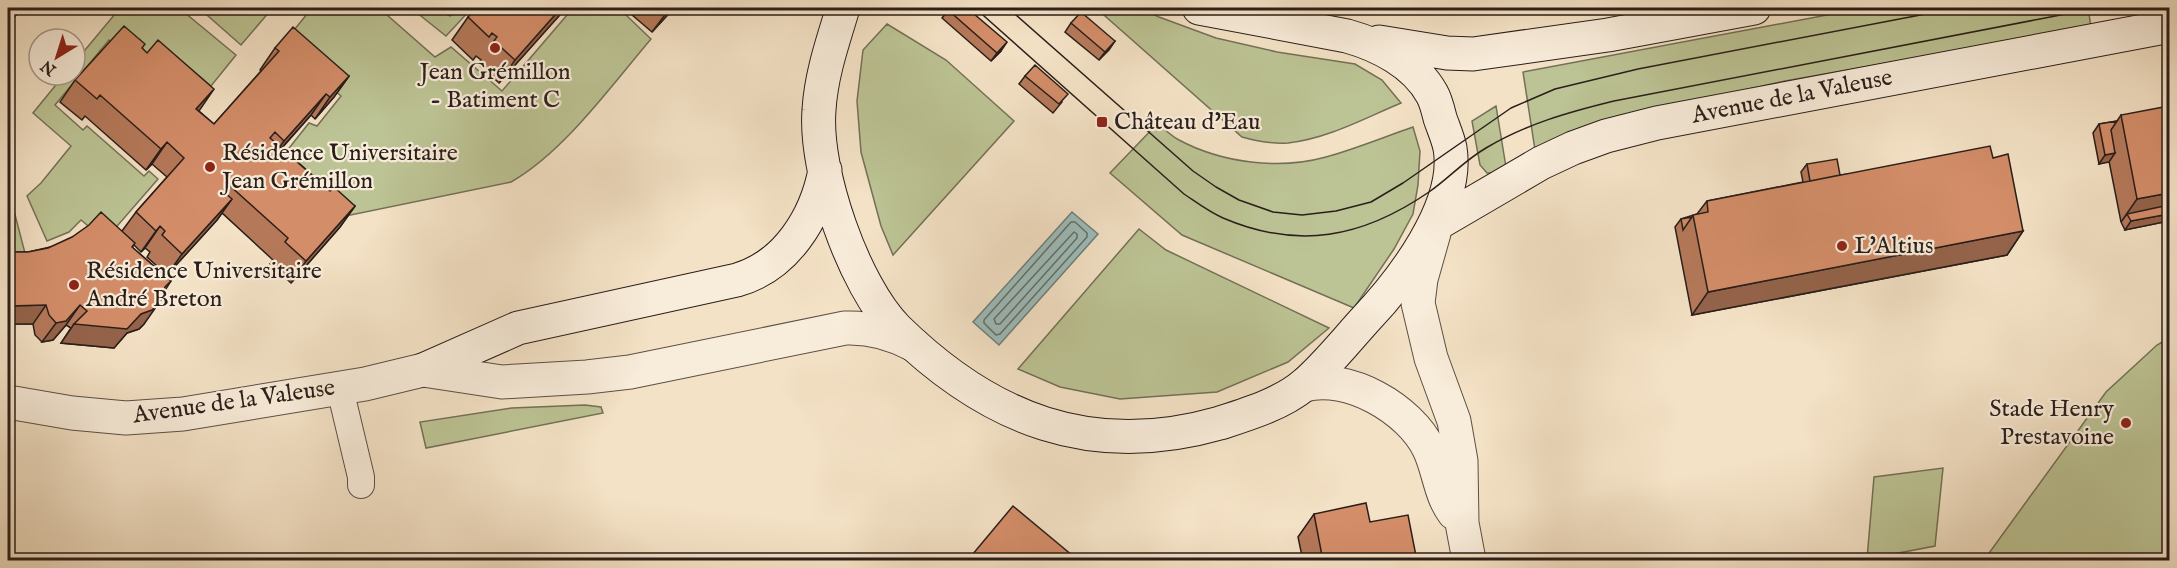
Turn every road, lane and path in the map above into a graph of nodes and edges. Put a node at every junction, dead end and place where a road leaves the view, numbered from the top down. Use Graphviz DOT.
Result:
graph roads {
  1 [pos="843,8"];
  2 [pos="1199,8"];
  3 [pos="1754,8"];
  4 [pos="2169,26"];
  5 [pos="1347,36"];
  6 [pos="825,168"];
  7 [pos="1435,225"];
  8 [pos="914,345"];
  9 [pos="423,370"];
  10 [pos="1304,385"];
  11 [pos="340,388"];
  12 [pos="8,402"];
  13 [pos="361,485"];
  14 [pos="1462,522"];
  15 [pos="1469,561"];
  1 -- 6 [label="main road"];
  2 -- 5 [label="main road"];
  3 -- 5 [label="main road"];
  4 -- 7 [label="main road, Avenue de la Valeuse"];
  5 -- 7 [label="main road"];
  6 -- 8 [label="main road"];
  6 -- 9 [label="main road"];
  7 -- 10 [label="main road"];
  7 -- 14 [label="main road"];
  8 -- 9 [label="main road"];
  8 -- 10 [label="main road"];
  9 -- 11 [label="main road, Avenue de la Valeuse"];
  10 -- 14 [label="main road"];
  11 -- 12 [label="main road, Avenue de la Valeuse"];
  11 -- 13 [label="lane"];
  14 -- 15 [label="main road"];
}
